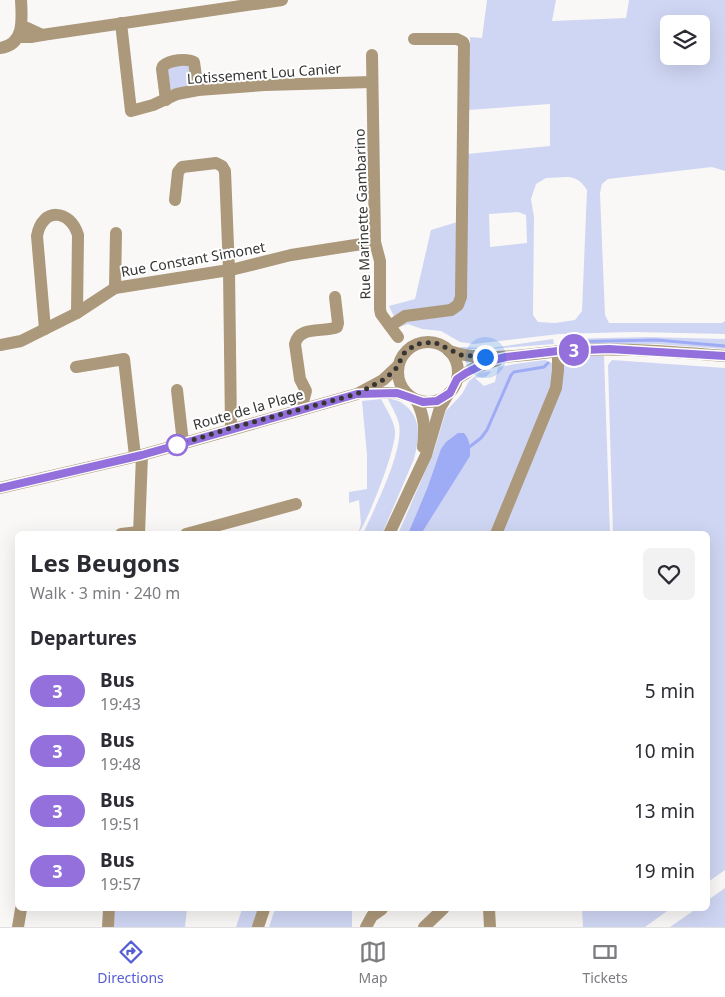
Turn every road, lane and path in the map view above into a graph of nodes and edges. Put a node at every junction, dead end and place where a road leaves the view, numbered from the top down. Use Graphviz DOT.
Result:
graph roads {
  1 [pos="21,0"];
  2 [pos="282,0"];
  3 [pos="121,23"];
  4 [pos="20,32"];
  5 [pos="414,39"];
  6 [pos="0,48"];
  7 [pos="372,55"];
  8 [pos="372,82"];
  9 [pos="198,90"];
  10 [pos="166,100"];
  11 [pos="175,200"];
  12 [pos="116,233"];
  13 [pos="375,242"];
  14 [pos="229,270"];
  15 [pos="115,288"];
  16 [pos="335,297"];
  17 [pos="77,312"];
  18 [pos="390,326"];
  19 [pos="45,329"];
  20 [pos="398,337"];
  21 [pos="416,344"];
  22 [pos="0,346"];
  23 [pos="450,351"];
  24 [pos="558,351"];
  25 [pos="725,356"];
  26 [pos="506,357"];
  27 [pos="401,360"];
  28 [pos="76,368"];
  29 [pos="457,379"];
  30 [pos="177,390"];
  31 [pos="450,393"];
  32 [pos="357,394"];
  33 [pos="413,398"];
  34 [pos="304,409"];
  35 [pos="231,428"];
  36 [pos="183,443"];
  37 [pos="138,456"];
  38 [pos="419,468"];
  39 [pos="0,488"];
  40 [pos="296,504"];
  41 [pos="139,531"];
  42 [pos="197,531"];
  43 [pos="390,531"];
  44 [pos="497,531"];
  45 [pos="21,911"];
  46 [pos="109,911"];
  47 [pos="263,911"];
  48 [pos="379,911"];
  49 [pos="441,911"];
  50 [pos="489,911"];
  51 [pos="18,927"];
  52 [pos="108,927"];
  53 [pos="258,927"];
  54 [pos="366,927"];
  55 [pos="424,927"];
  56 [pos="490,927"];
  1 -- 4 [label="street"];
  2 -- 3 [label="street"];
  3 -- 4 [label="street"];
  3 -- 10 [label="street, Lotissement Lou Canier"];
  4 -- 6 [label="street"];
  5 -- 18 [label="street"];
  7 -- 8 [label="street, Rue Marinette Gambarino"];
  8 -- 9 [label="street, Lotissement Lou Canier"];
  8 -- 13 [label="street, Rue Marinette Gambarino"];
  9 -- 10 [label="street, Lotissement Lou Canier"];
  9 -- 10 [label="street"];
  11 -- 14 [label="street"];
  12 -- 15 [label="street"];
  13 -- 14 [label="street, Rue Constant Simonet"];
  13 -- 18 [label="street, Rue Marinette Gambarino"];
  14 -- 15 [label="street, Rue Constant Simonet"];
  14 -- 35 [label="street"];
  15 -- 17 [label="street, Rue Constant Simonet"];
  16 -- 34 [label="street"];
  17 -- 19 [label="street, Rue Constant Simonet"];
  17 -- 19 [label="street"];
  18 -- 20 [label="street, Rue Marinette Gambarino"];
  19 -- 22 [label="street, Rue Constant Simonet"];
  20 -- 21 [label="street"];
  20 -- 27 [label="street, Rue Marinette Gambarino"];
  21 -- 23 [label="street"];
  21 -- 27 [label="street"];
  23 -- 26 [label="street"];
  23 -- 29 [label="street"];
  24 -- 25 [label="street"];
  24 -- 26 [label="street"];
  24 -- 44 [label="street"];
  26 -- 29 [label="street"];
  27 -- 32 [label="street, Route de la Plage"];
  27 -- 33 [label="street"];
  28 -- 37 [label="street"];
  29 -- 31 [label="street"];
  30 -- 36 [label="street"];
  31 -- 33 [label="street"];
  31 -- 38 [label="street"];
  32 -- 33 [label="street, Route de la Plage"];
  32 -- 34 [label="street, Route de la Plage"];
  33 -- 38 [label="street"];
  34 -- 35 [label="street, Route de la Plage"];
  35 -- 36 [label="street, Route de la Plage"];
  36 -- 37 [label="street, Route de la Plage"];
  37 -- 39 [label="street, Route de la Plage"];
  37 -- 41 [label="street"];
  38 -- 43 [label="street"];
  40 -- 42 [label="street"];
  45 -- 51 [label="street"];
  46 -- 52 [label="street"];
  47 -- 53 [label="street"];
  48 -- 54 [label="street"];
  49 -- 55 [label="street"];
  50 -- 56 [label="street"];
}
